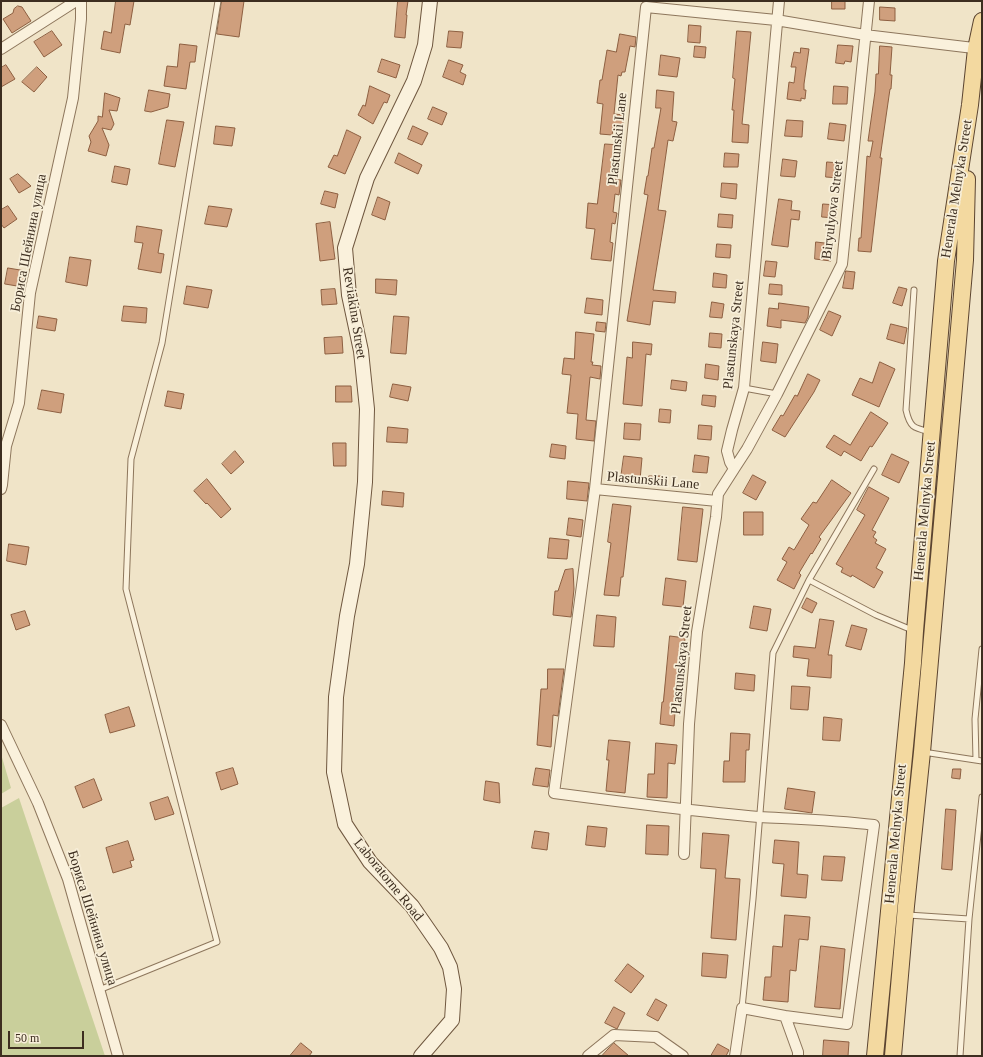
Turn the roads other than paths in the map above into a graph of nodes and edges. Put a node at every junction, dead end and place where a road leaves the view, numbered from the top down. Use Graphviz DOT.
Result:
graph roads {
  1 [pos="76,1"];
  2 [pos="81,1"];
  3 [pos="218,1"];
  4 [pos="430,1"];
  5 [pos="779,1"];
  6 [pos="869,1"];
  7 [pos="776,20"];
  8 [pos="982,21"];
  9 [pos="865,35"];
  10 [pos="1,49"];
  11 [pos="979,49"];
  12 [pos="970,105"];
  13 [pos="914,290"];
  14 [pos="744,388"];
  15 [pos="778,394"];
  16 [pos="932,432"];
  17 [pos="734,469"];
  18 [pos="874,469"];
  19 [pos="1,489"];
  20 [pos="595,489"];
  21 [pos="717,501"];
  22 [pos="809,580"];
  23 [pos="347,616"];
  24 [pos="915,631"];
  25 [pos="982,649"];
  26 [pos="1,725"];
  27 [pos="904,750"];
  28 [pos="922,752"];
  29 [pos="976,760"];
  30 [pos="982,761"];
  31 [pos="982,797"];
  32 [pos="686,810"];
  33 [pos="760,817"];
  34 [pos="684,854"];
  35 [pos="905,914"];
  36 [pos="968,919"];
  37 [pos="99,990"];
  38 [pos="742,1008"];
  39 [pos="786,1016"];
  40 [pos="118,1056"];
  41 [pos="421,1056"];
  42 [pos="588,1056"];
  43 [pos="683,1056"];
  44 [pos="734,1056"];
  45 [pos="798,1056"];
  46 [pos="875,1056"];
  47 [pos="893,1056"];
  48 [pos="960,1056"];
  1 -- 10 [label="street"];
  2 -- 19 [label="street, Бориса Шейнина улица"];
  3 -- 37 [label="lane"];
  4 -- 23 [label="main road, Reviakina Street"];
  5 -- 7 [label="street, Plastunskaya Street"];
  6 -- 9 [label="street, Biryulyova Street"];
  7 -- 9 [label="street, Plastunskii Lane"];
  7 -- 14 [label="street, Plastunskaya Street"];
  7 -- 20 [label="street, Plastunskii Lane"];
  8 -- 11 [label="main road"];
  9 -- 11 [label="street, Plastunskii Lane"];
  9 -- 15 [label="street, Biryulyova Street"];
  11 -- 12 [label="main road"];
  12 -- 16 [label="main road, Henerala Melnyka Street"];
  12 -- 28 [label="main road, Henerala Melnyka Street"];
  13 -- 16 [label="lane"];
  14 -- 15 [label="lane"];
  14 -- 17 [label="street, Plastunskaya Street"];
  15 -- 17 [label="street, Biryulyova Street"];
  16 -- 24 [label="main road, Henerala Melnyka Street"];
  17 -- 21 [label="street, Plastunskaya Street"];
  18 -- 22 [label="lane"];
  20 -- 21 [label="street, Plastunskii Lane"];
  20 -- 32 [label="street"];
  21 -- 32 [label="street, Plastunskaya Street"];
  22 -- 24 [label="lane"];
  22 -- 33 [label="lane"];
  23 -- 41 [label="main road, Laboratorne Road"];
  24 -- 27 [label="main road, Henerala Melnyka Street"];
  25 -- 29 [label="lane"];
  26 -- 37 [label="street, Бориса Шейнина улица"];
  27 -- 28 [label="main road"];
  27 -- 46 [label="main road, Henerala Melnyka Street"];
  28 -- 29 [label="lane"];
  28 -- 35 [label="main road, Henerala Melnyka Street"];
  29 -- 30 [label="lane"];
  31 -- 36 [label="lane"];
  32 -- 33 [label="street"];
  32 -- 34 [label="street, Plastunskaya Street"];
  33 -- 38 [label="lane"];
  33 -- 39 [label="street"];
  35 -- 36 [label="lane"];
  35 -- 47 [label="main road, Henerala Melnyka Street"];
  36 -- 48 [label="lane"];
  37 -- 40 [label="street, Бориса Шейнина улица"];
  38 -- 39 [label="street"];
  38 -- 44 [label="street"];
  39 -- 45 [label="street"];
  42 -- 43 [label="street"];
}
